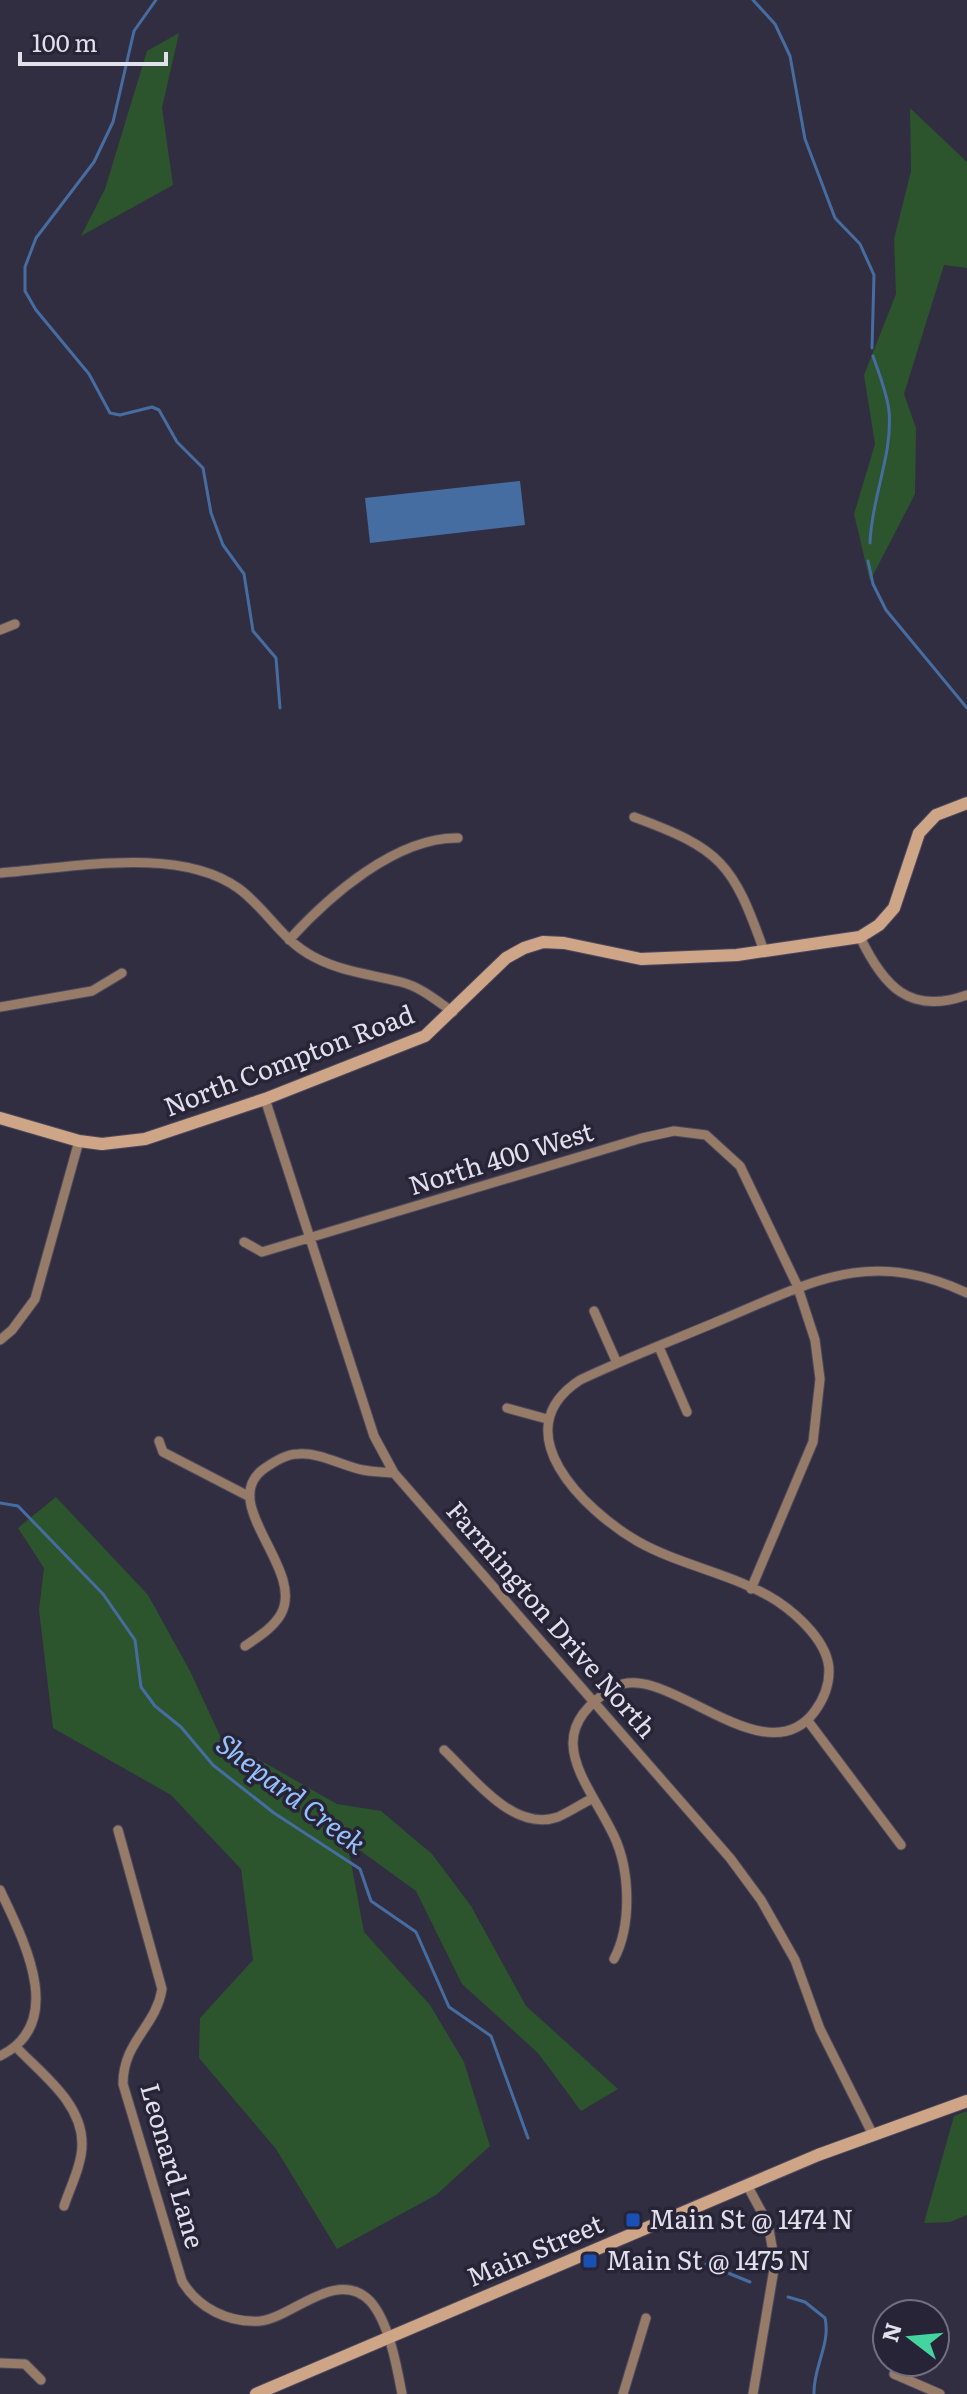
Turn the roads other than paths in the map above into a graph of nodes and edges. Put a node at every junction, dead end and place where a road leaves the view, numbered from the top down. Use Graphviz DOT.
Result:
graph roads {
  1 [pos="15,624"];
  2 [pos="0,630"];
  3 [pos="967,803"];
  4 [pos="634,817"];
  5 [pos="458,838"];
  6 [pos="0,873"];
  7 [pos="860,937"];
  8 [pos="289,940"];
  9 [pos="764,951"];
  10 [pos="122,973"];
  11 [pos="967,995"];
  12 [pos="0,1007"];
  13 [pos="453,1012"];
  14 [pos="265,1099"];
  15 [pos="0,1118"];
  16 [pos="79,1141"];
  17 [pos="311,1241"];
  18 [pos="244,1242"];
  19 [pos="797,1285"];
  20 [pos="967,1293"];
  21 [pos="594,1311"];
  22 [pos="0,1340"];
  23 [pos="659,1347"];
  24 [pos="617,1363"];
  25 [pos="507,1408"];
  26 [pos="687,1412"];
  27 [pos="547,1419"];
  28 [pos="159,1441"];
  29 [pos="394,1473"];
  30 [pos="250,1497"];
  31 [pos="751,1589"];
  32 [pos="245,1646"];
  33 [pos="596,1703"];
  34 [pos="808,1721"];
  35 [pos="444,1750"];
  36 [pos="591,1799"];
  37 [pos="118,1830"];
  38 [pos="901,1845"];
  39 [pos="0,1890"];
  40 [pos="614,1959"];
  41 [pos="17,2048"];
  42 [pos="0,2056"];
  43 [pos="967,2101"];
  44 [pos="873,2135"];
  45 [pos="747,2185"];
  46 [pos="64,2206"];
  47 [pos="646,2318"];
  48 [pos="388,2336"];
  49 [pos="0,2363"];
  50 [pos="903,2378"];
  51 [pos="41,2380"];
  52 [pos="256,2394"];
  53 [pos="402,2394"];
  54 [pos="623,2394"];
  55 [pos="753,2394"];
  56 [pos="940,2394"];
  1 -- 2 [label="street"];
  3 -- 7 [label="street"];
  4 -- 9 [label="street"];
  5 -- 8 [label="street"];
  6 -- 8 [label="street"];
  7 -- 9 [label="street, North Compton Road"];
  7 -- 11 [label="street"];
  8 -- 13 [label="street"];
  9 -- 13 [label="street, North Compton Road"];
  10 -- 12 [label="street"];
  13 -- 14 [label="street, North Compton Road"];
  14 -- 16 [label="street, North Compton Road"];
  14 -- 17 [label="street, Farmington Drive North"];
  15 -- 16 [label="street, North Compton Road"];
  16 -- 22 [label="street"];
  17 -- 18 [label="street, North 400 West"];
  17 -- 19 [label="street, North 400 West"];
  17 -- 29 [label="street, Farmington Drive North"];
  19 -- 20 [label="street"];
  19 -- 23 [label="street"];
  19 -- 31 [label="street"];
  21 -- 24 [label="street"];
  23 -- 24 [label="street"];
  23 -- 26 [label="street"];
  24 -- 27 [label="street"];
  25 -- 27 [label="street"];
  27 -- 31 [label="street"];
  28 -- 30 [label="street"];
  29 -- 30 [label="street"];
  29 -- 33 [label="street, Farmington Drive North"];
  30 -- 32 [label="street"];
  31 -- 34 [label="street"];
  33 -- 34 [label="street"];
  33 -- 36 [label="street"];
  33 -- 44 [label="street, Farmington Drive North"];
  34 -- 38 [label="street"];
  35 -- 36 [label="street"];
  36 -- 40 [label="street"];
  37 -- 48 [label="street, Leonard Lane"];
  39 -- 41 [label="street"];
  41 -- 42 [label="street"];
  41 -- 46 [label="street"];
  43 -- 44 [label="street, Main Street"];
  44 -- 45 [label="street, Main Street"];
  45 -- 48 [label="street, Main Street"];
  45 -- 55 [label="street"];
  47 -- 54 [label="street"];
  48 -- 52 [label="street, Main Street"];
  48 -- 53 [label="street, Leonard Lane"];
  49 -- 51 [label="street"];
  50 -- 56 [label="street"];
}
